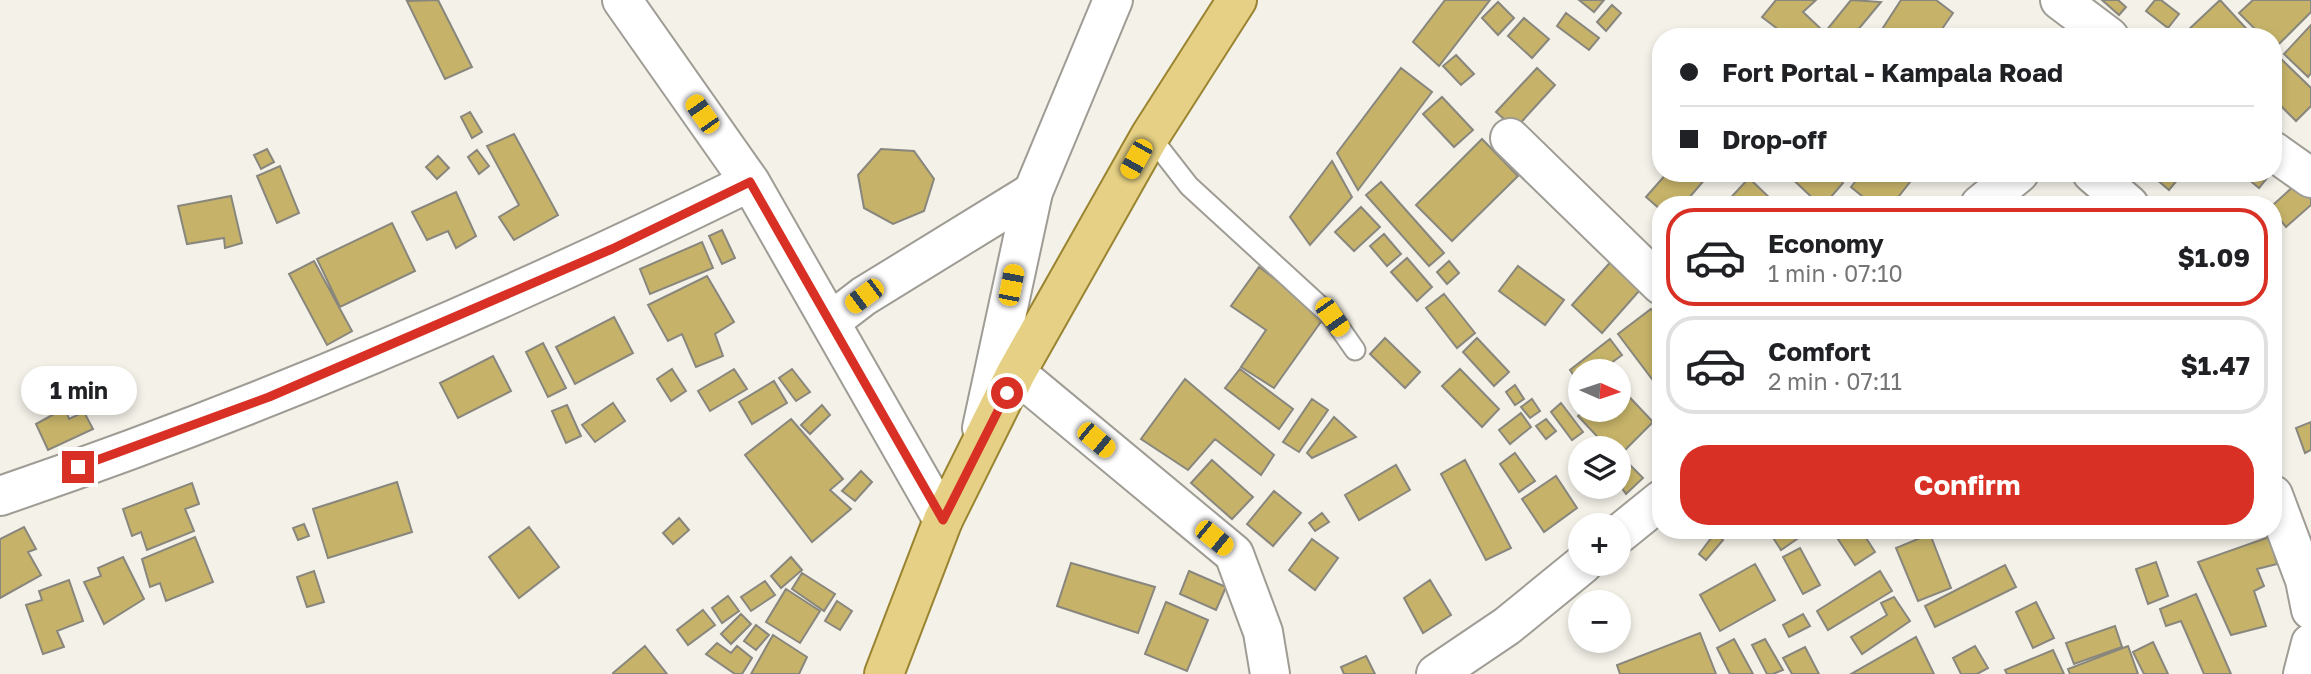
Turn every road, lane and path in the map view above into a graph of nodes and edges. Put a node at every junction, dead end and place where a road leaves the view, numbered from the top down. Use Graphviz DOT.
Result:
graph roads {
  1 [pos="622,0"];
  2 [pos="1113,0"];
  3 [pos="1237,0"];
  4 [pos="2060,0"];
  5 [pos="2097,28"];
  6 [pos="1150,136"];
  7 [pos="1510,138"];
  8 [pos="2282,157"];
  9 [pos="2311,178"];
  10 [pos="750,182"];
  11 [pos="2008,182"];
  12 [pos="2102,182"];
  13 [pos="1033,192"];
  14 [pos="1991,196"];
  15 [pos="2119,196"];
  16 [pos="1652,276"];
  17 [pos="830,322"];
  18 [pos="1355,350"];
  19 [pos="1016,373"];
  20 [pos="977,453"];
  21 [pos="0,496"];
  22 [pos="1652,506"];
  23 [pos="2282,519"];
  24 [pos="943,520"];
  25 [pos="1631,524"];
  26 [pos="1568,576"];
  27 [pos="2311,610"];
  28 [pos="2311,643"];
  29 [pos="884,674"];
  30 [pos="1270,674"];
  31 [pos="1436,674"];
  32 [pos="2304,674"];
  1 -- 10 [label="street"];
  2 -- 13 [label="street"];
  3 -- 6 [label="main road"];
  4 -- 5 [label="street"];
  6 -- 18 [label="lane"];
  6 -- 19 [label="main road"];
  7 -- 16 [label="street"];
  8 -- 9 [label="street"];
  10 -- 17 [label="street"];
  10 -- 21 [label="street"];
  11 -- 14 [label="street"];
  12 -- 15 [label="street"];
  13 -- 17 [label="street"];
  13 -- 20 [label="street"];
  17 -- 24 [label="street"];
  19 -- 20 [label="main road"];
  19 -- 30 [label="street"];
  20 -- 24 [label="main road"];
  22 -- 25 [label="street"];
  23 -- 27 [label="street"];
  24 -- 29 [label="main road"];
  26 -- 31 [label="street"];
  28 -- 32 [label="street"];
}
